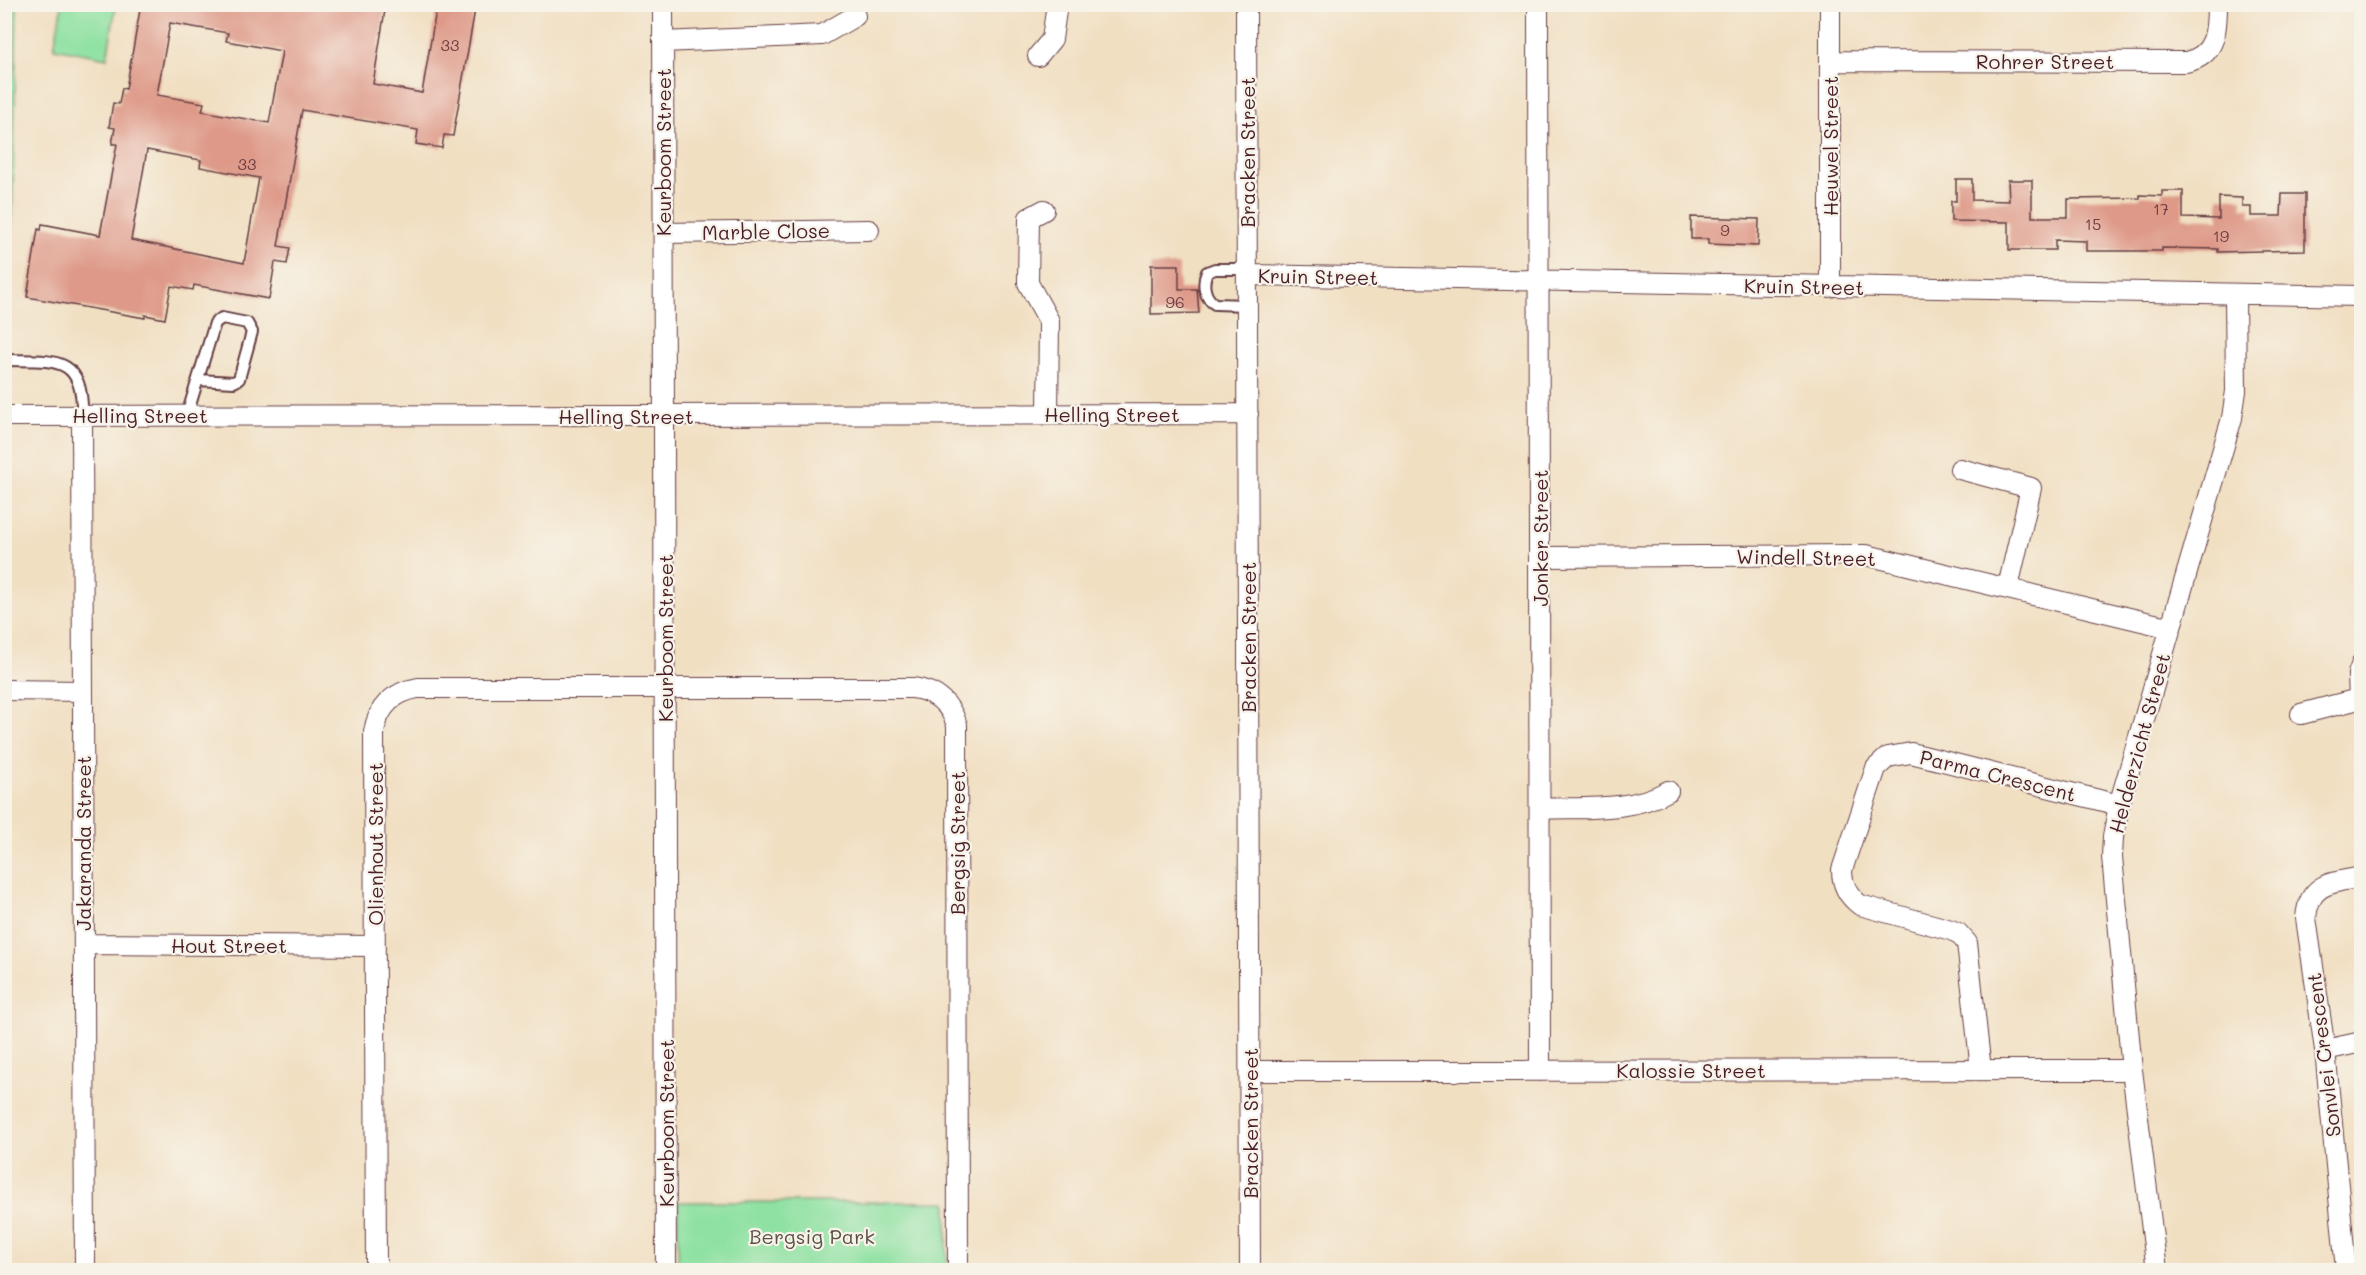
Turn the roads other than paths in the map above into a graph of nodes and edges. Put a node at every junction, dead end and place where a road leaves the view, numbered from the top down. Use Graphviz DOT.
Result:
graph roads {
  1 [pos="663,4"];
  2 [pos="1057,4"];
  3 [pos="1246,4"];
  4 [pos="1538,4"];
  5 [pos="1830,4"];
  6 [pos="2217,4"];
  7 [pos="855,16"];
  8 [pos="663,42"];
  9 [pos="1038,56"];
  10 [pos="1831,61"];
  11 [pos="1044,210"];
  12 [pos="869,230"];
  13 [pos="663,233"];
  14 [pos="1247,272"];
  15 [pos="1538,281"];
  16 [pos="1830,287"];
  17 [pos="2235,295"];
  18 [pos="2361,296"];
  19 [pos="1247,305"];
  20 [pos="4,360"];
  21 [pos="198,380"];
  22 [pos="1048,414"];
  23 [pos="1248,414"];
  24 [pos="187,415"];
  25 [pos="4,416"];
  26 [pos="82,416"];
  27 [pos="664,416"];
  28 [pos="1960,469"];
  29 [pos="1541,557"];
  30 [pos="2008,587"];
  31 [pos="2171,628"];
  32 [pos="2361,663"];
  33 [pos="4,690"];
  34 [pos="665,690"];
  35 [pos="83,691"];
  36 [pos="2360,699"];
  37 [pos="2301,714"];
  38 [pos="1668,791"];
  39 [pos="2120,805"];
  40 [pos="1541,809"];
  41 [pos="2361,877"];
  42 [pos="84,944"];
  43 [pos="375,946"];
  44 [pos="2361,1042"];
  45 [pos="2325,1050"];
  46 [pos="1981,1070"];
  47 [pos="2132,1070"];
  48 [pos="1250,1071"];
  49 [pos="1540,1071"];
  50 [pos="85,1270"];
  51 [pos="376,1270"];
  52 [pos="666,1270"];
  53 [pos="958,1270"];
  54 [pos="1250,1270"];
  55 [pos="2157,1270"];
  56 [pos="2346,1270"];
  1 -- 8 [label="street, Keurboom Street"];
  2 -- 9 [label="street"];
  3 -- 14 [label="street, Bracken Street"];
  4 -- 15 [label="street, Jonker Street"];
  5 -- 10 [label="street, Heuwel Street"];
  6 -- 10 [label="street, Rohrer Street"];
  7 -- 8 [label="street"];
  8 -- 13 [label="street, Keurboom Street"];
  10 -- 16 [label="street, Heuwel Street"];
  11 -- 22 [label="street"];
  12 -- 13 [label="street, Marble Close"];
  13 -- 27 [label="street, Keurboom Street"];
  14 -- 15 [label="street, Kruin Street"];
  14 -- 19 [label="street, Bracken Street"];
  14 -- 19 [label="lane"];
  15 -- 16 [label="street, Kruin Street"];
  15 -- 29 [label="street, Jonker Street"];
  16 -- 17 [label="street, Kruin Street"];
  17 -- 18 [label="street, Kruin Street"];
  17 -- 31 [label="street, Helderzicht Street"];
  19 -- 23 [label="street, Bracken Street"];
  20 -- 26 [label="lane"];
  21 -- 21 [label="lane"];
  21 -- 24 [label="lane"];
  22 -- 23 [label="street, Helling Street"];
  22 -- 27 [label="street, Helling Street"];
  23 -- 48 [label="street, Bracken Street"];
  24 -- 26 [label="street, Helling Street"];
  24 -- 27 [label="street, Helling Street"];
  25 -- 26 [label="street, Helling Street"];
  26 -- 35 [label="street, Jakaranda Street"];
  27 -- 34 [label="street, Keurboom Street"];
  28 -- 30 [label="street"];
  29 -- 30 [label="street, Windell Street"];
  29 -- 40 [label="street, Jonker Street"];
  30 -- 31 [label="street, Windell Street"];
  31 -- 39 [label="street, Helderzicht Street"];
  32 -- 36 [label="street"];
  33 -- 35 [label="street"];
  34 -- 43 [label="street, Olienhout Street"];
  34 -- 52 [label="street, Keurboom Street"];
  34 -- 53 [label="street, Bergsig Street"];
  35 -- 42 [label="street, Jakaranda Street"];
  36 -- 37 [label="street"];
  38 -- 40 [label="street"];
  39 -- 46 [label="street, Parma Crescent"];
  39 -- 47 [label="street, Helderzicht Street"];
  40 -- 49 [label="street, Jonker Street"];
  41 -- 45 [label="street, Sonvlei Crescent"];
  42 -- 43 [label="street, Hout Street"];
  42 -- 50 [label="street, Jakaranda Street"];
  43 -- 51 [label="street, Olienhout Street"];
  44 -- 45 [label="street"];
  45 -- 56 [label="street, Sonvlei Crescent"];
  46 -- 47 [label="street, Kalossie Street"];
  46 -- 49 [label="street, Kalossie Street"];
  47 -- 55 [label="street, Helderzicht Street"];
  48 -- 49 [label="street, Kalossie Street"];
  48 -- 54 [label="street, Bracken Street"];
}
